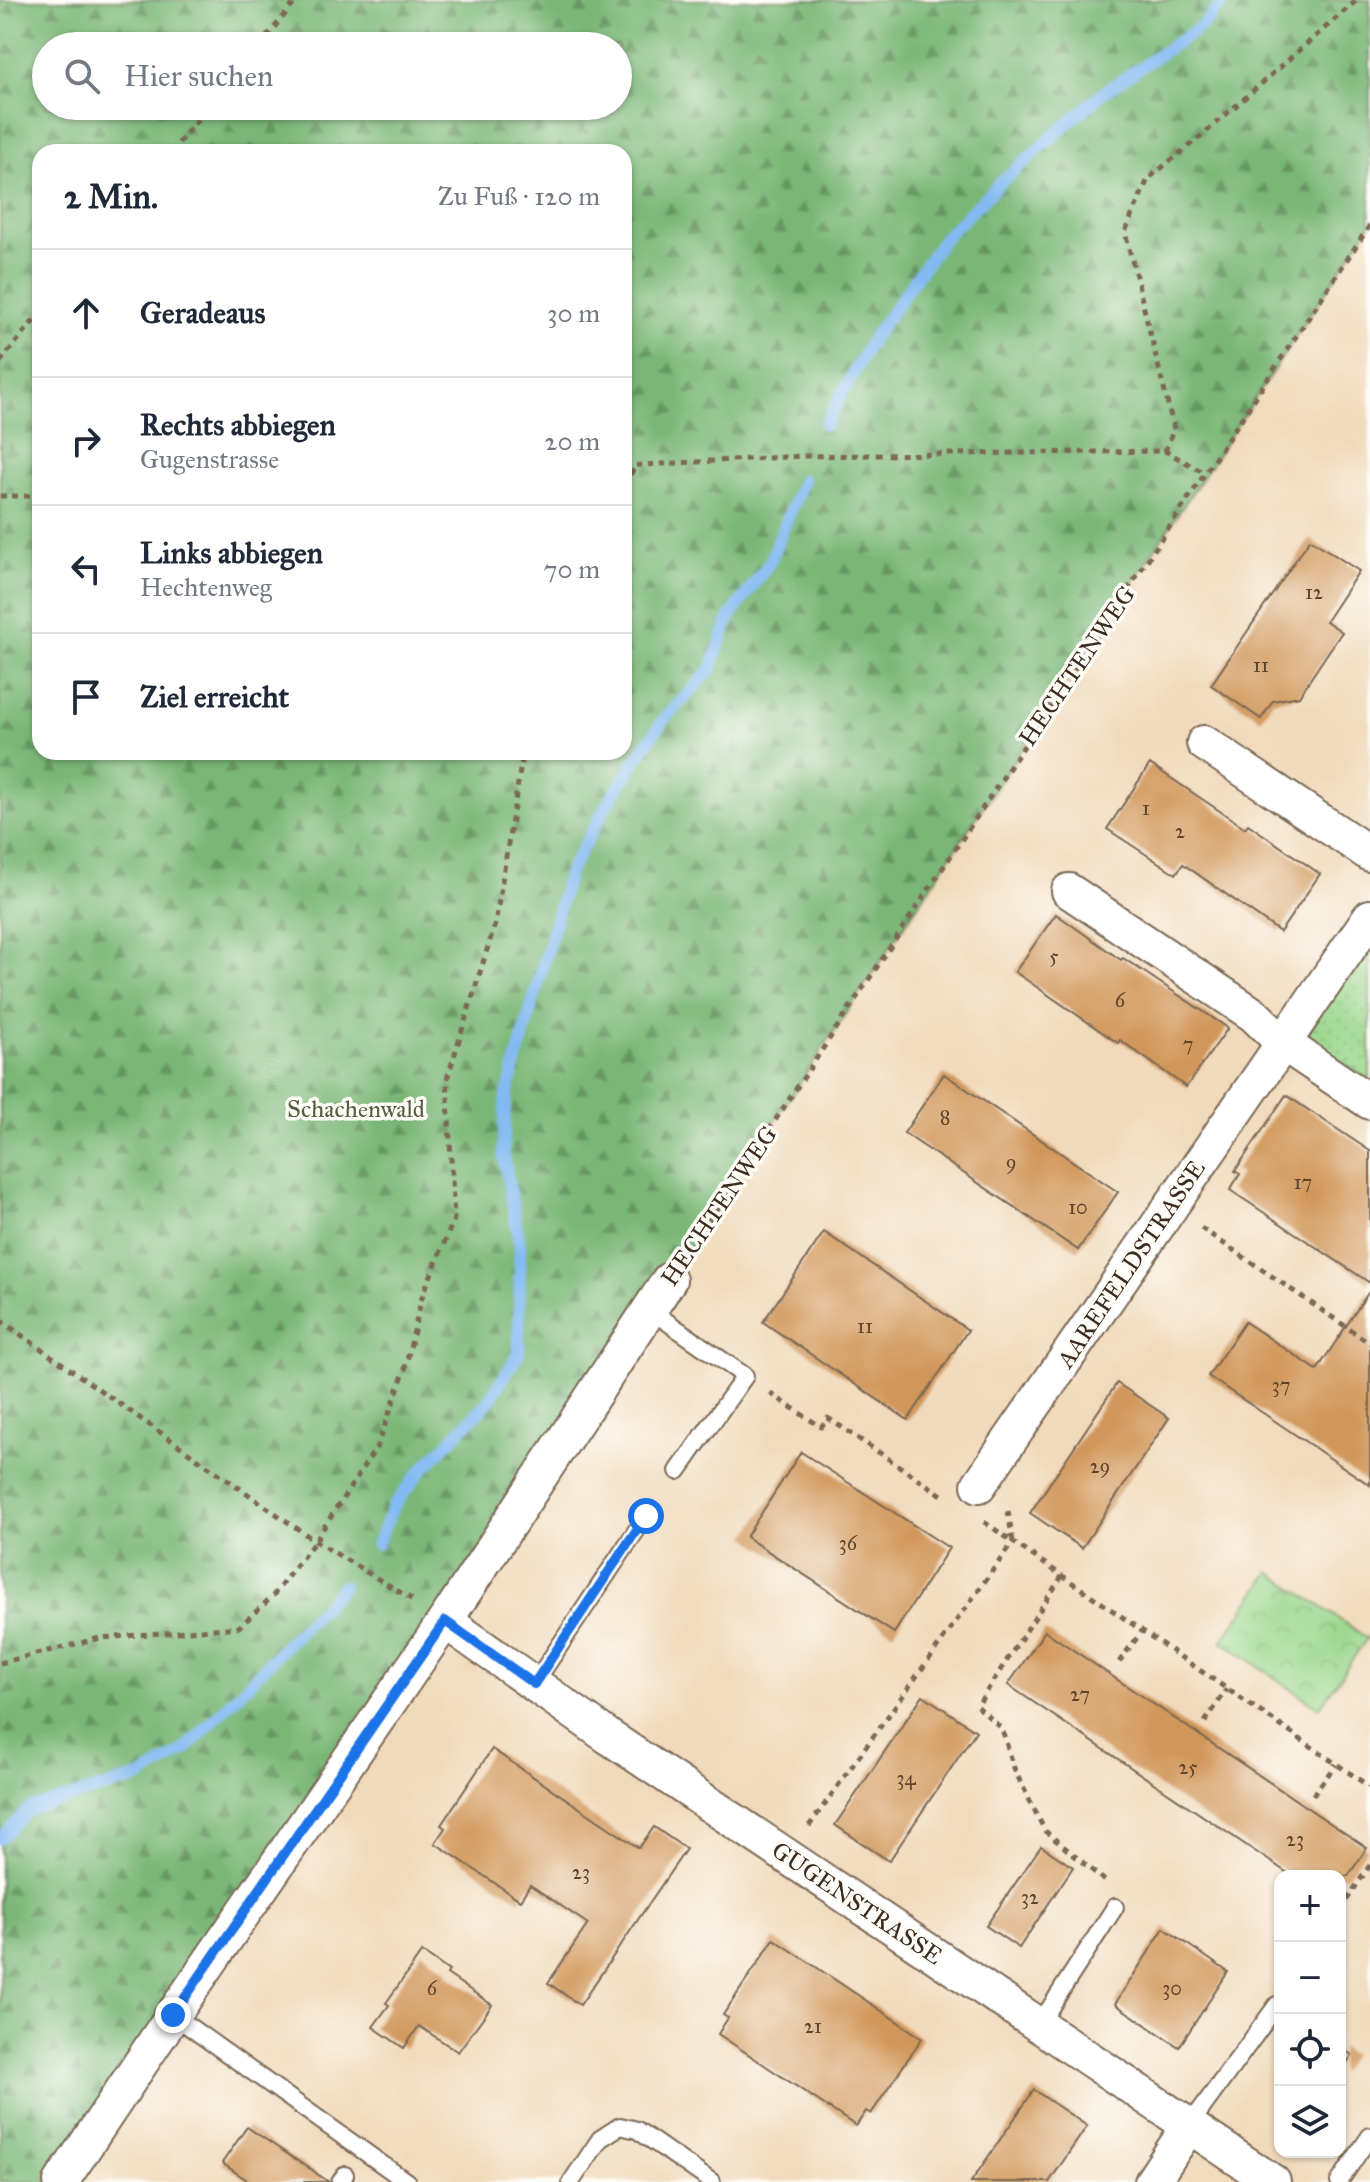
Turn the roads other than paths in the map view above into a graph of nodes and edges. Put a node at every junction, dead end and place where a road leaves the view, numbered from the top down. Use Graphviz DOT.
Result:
graph roads {
  1 [pos="1204,743"];
  2 [pos="1370,854"];
  3 [pos="1069,891"];
  4 [pos="1370,917"];
  5 [pos="1283,1043"];
  6 [pos="1370,1102"];
  7 [pos="669,1280"];
  8 [pos="650,1310"];
  9 [pos="678,1471"];
  10 [pos="987,1501"];
  11 [pos="646,1516"];
  12 [pos="445,1621"];
  13 [pos="534,1684"];
  14 [pos="1115,1907"];
  15 [pos="1274,2009"];
  16 [pos="173,2015"];
  17 [pos="1039,2025"];
  18 [pos="1189,2126"];
  19 [pos="1370,2136"];
  20 [pos="61,2182"];
  21 [pos="407,2182"];
  22 [pos="571,2182"];
  23 [pos="712,2182"];
  24 [pos="1152,2182"];
  25 [pos="1273,2182"];
  26 [pos="1339,2182"];
  1 -- 2 [label="street"];
  3 -- 5 [label="street"];
  4 -- 5 [label="street, AAREFELDSTRASSE"];
  5 -- 6 [label="street"];
  5 -- 10 [label="street, AAREFELDSTRASSE"];
  7 -- 8 [label="street, HECHTENWEG"];
  8 -- 9 [label="lane"];
  8 -- 12 [label="street, HECHTENWEG"];
  11 -- 13 [label="lane"];
  12 -- 13 [label="street, GUGENSTRASSE"];
  12 -- 16 [label="street, HECHTENWEG"];
  13 -- 17 [label="street, GUGENSTRASSE"];
  14 -- 17 [label="lane"];
  15 -- 18 [label="lane"];
  16 -- 20 [label="street, HECHTENWEG"];
  16 -- 21 [label="lane"];
  17 -- 18 [label="street, GUGENSTRASSE"];
  18 -- 24 [label="street"];
  18 -- 25 [label="street, GUGENSTRASSE"];
  19 -- 26 [label="lane"];
  22 -- 23 [label="lane"];
}
